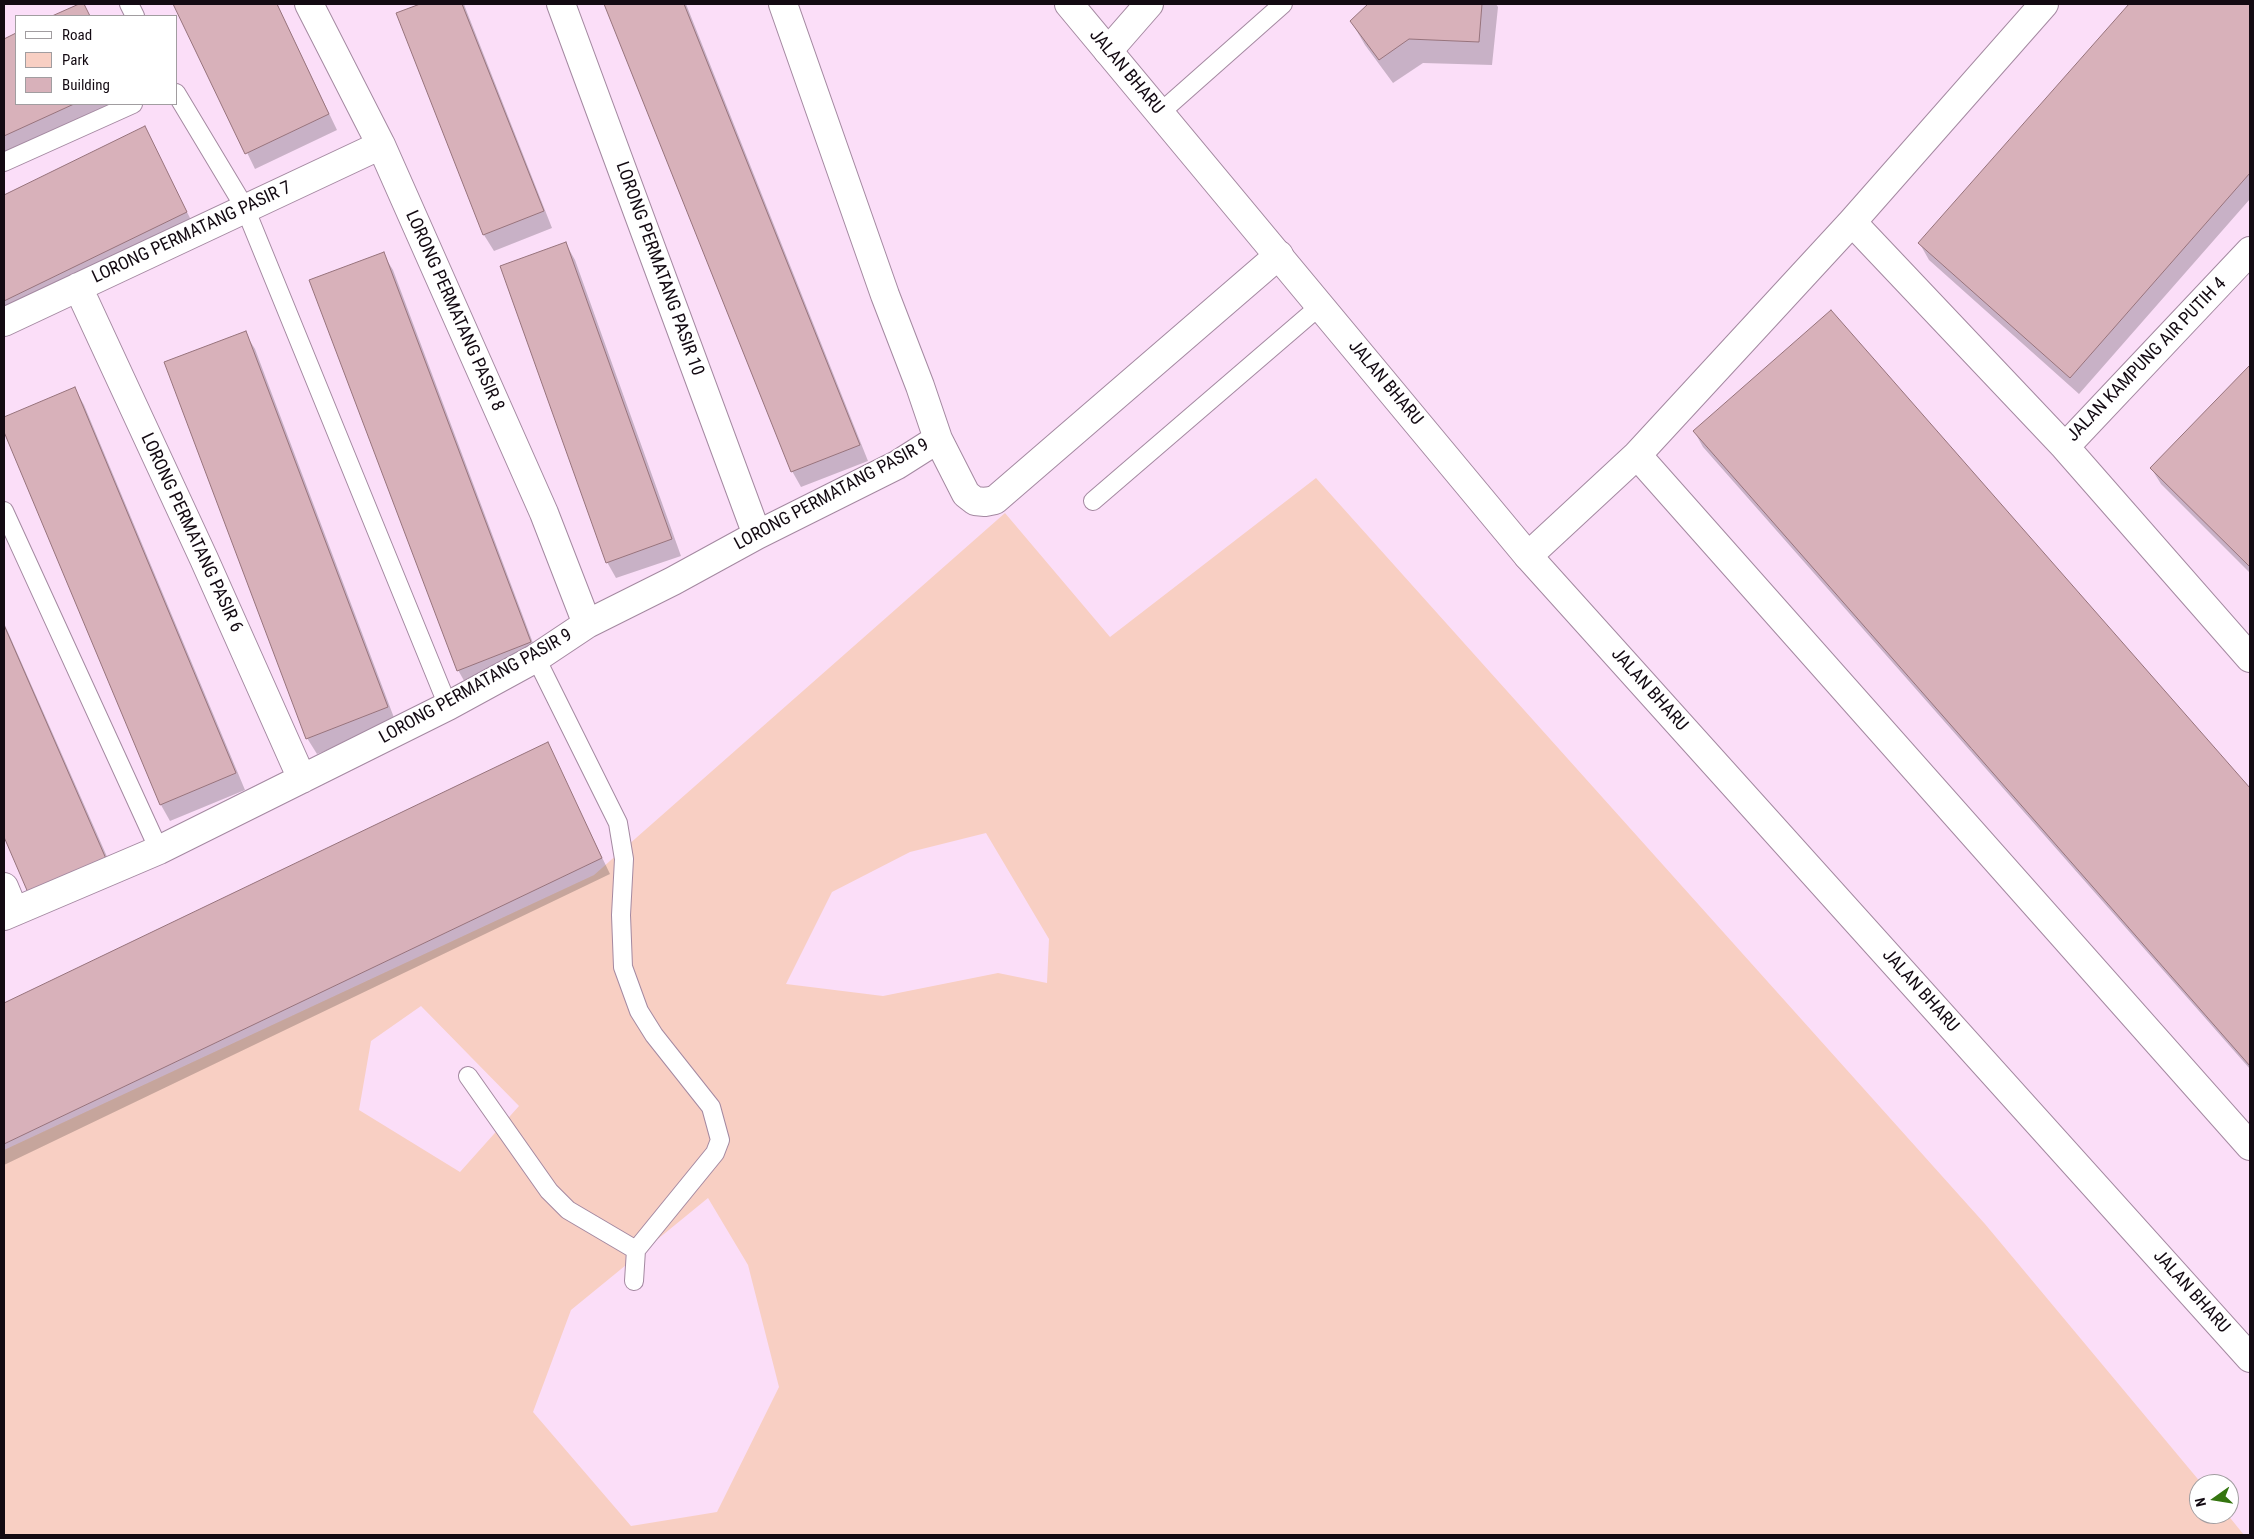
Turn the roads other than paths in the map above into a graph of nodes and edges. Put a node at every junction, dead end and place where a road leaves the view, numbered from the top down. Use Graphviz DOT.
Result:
graph roads {
  1 [pos="310,4"];
  2 [pos="561,4"];
  3 [pos="783,4"];
  4 [pos="1069,4"];
  5 [pos="1149,4"];
  6 [pos="1284,4"];
  7 [pos="2044,4"];
  8 [pos="1108,50"];
  9 [pos="178,96"];
  10 [pos="132,105"];
  11 [pos="1161,112"];
  12 [pos="381,145"];
  13 [pos="4,162"];
  14 [pos="245,208"];
  15 [pos="1852,222"];
  16 [pos="2250,251"];
  17 [pos="1279,255"];
  18 [pos="78,287"];
  19 [pos="1321,305"];
  20 [pos="4,322"];
  21 [pos="938,439"];
  22 [pos="2065,447"];
  23 [pos="1637,455"];
  24 [pos="1093,501"];
  25 [pos="4,511"];
  26 [pos="757,535"];
  27 [pos="1528,556"];
  28 [pos="587,624"];
  29 [pos="536,658"];
  30 [pos="2250,658"];
  31 [pos="448,706"];
  32 [pos="302,779"];
  33 [pos="159,850"];
  34 [pos="7,905"];
  35 [pos="468,1076"];
  36 [pos="2250,1146"];
  37 [pos="636,1250"];
  38 [pos="634,1281"];
  39 [pos="2250,1358"];
  1 -- 12 [label="street, LORONG PERMATANG PASIR 8"];
  2 -- 26 [label="street, LORONG PERMATANG PASIR 10"];
  3 -- 21 [label="street"];
  4 -- 8 [label="street, JALAN BHARU"];
  5 -- 8 [label="street"];
  6 -- 11 [label="lane"];
  7 -- 15 [label="street"];
  8 -- 11 [label="street, JALAN BHARU"];
  9 -- 14 [label="lane"];
  10 -- 13 [label="lane"];
  11 -- 17 [label="street, JALAN BHARU"];
  12 -- 14 [label="street, LORONG PERMATANG PASIR 7"];
  12 -- 28 [label="street, LORONG PERMATANG PASIR 8"];
  14 -- 18 [label="street, LORONG PERMATANG PASIR 7"];
  14 -- 31 [label="lane"];
  15 -- 22 [label="street"];
  15 -- 23 [label="street"];
  16 -- 22 [label="street, JALAN KAMPUNG AIR PUTIH 4"];
  17 -- 19 [label="street, JALAN BHARU"];
  17 -- 21 [label="street"];
  18 -- 20 [label="street, LORONG PERMATANG PASIR 7"];
  18 -- 32 [label="street, LORONG PERMATANG PASIR 6"];
  19 -- 24 [label="lane"];
  19 -- 27 [label="street, JALAN BHARU"];
  21 -- 26 [label="street, LORONG PERMATANG PASIR 9"];
  22 -- 30 [label="street"];
  23 -- 27 [label="street"];
  23 -- 36 [label="street"];
  25 -- 33 [label="lane"];
  26 -- 28 [label="street, LORONG PERMATANG PASIR 9"];
  27 -- 39 [label="street, JALAN BHARU"];
  28 -- 29 [label="street, LORONG PERMATANG PASIR 9"];
  29 -- 31 [label="street, LORONG PERMATANG PASIR 9"];
  29 -- 37 [label="lane"];
  31 -- 32 [label="street, LORONG PERMATANG PASIR 9"];
  32 -- 33 [label="street, LORONG PERMATANG PASIR 9"];
  33 -- 34 [label="street, LORONG PERMATANG PASIR 9"];
  35 -- 37 [label="lane"];
  37 -- 38 [label="lane"];
}
